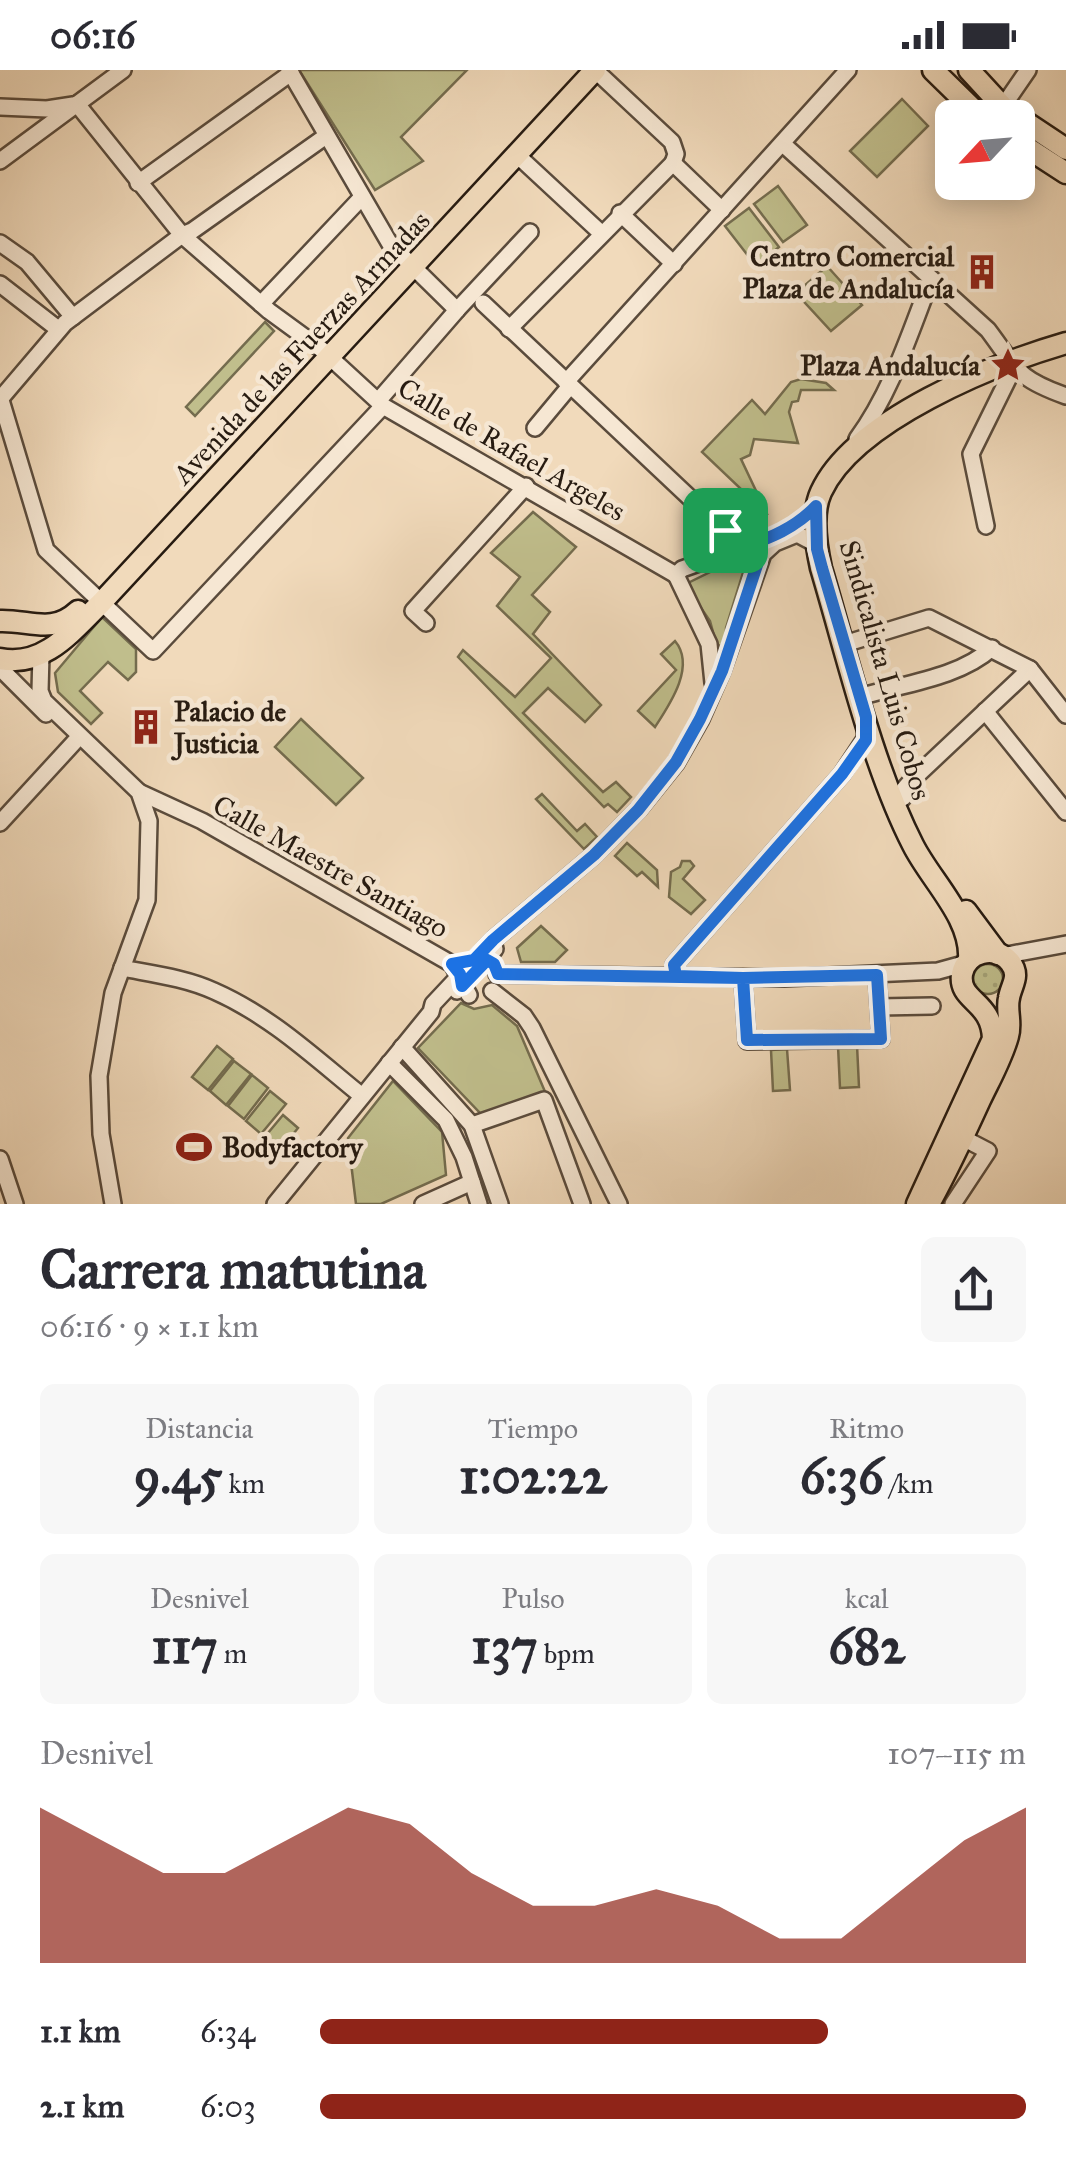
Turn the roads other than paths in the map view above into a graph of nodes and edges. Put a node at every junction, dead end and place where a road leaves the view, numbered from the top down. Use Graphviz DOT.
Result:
graph roads {
  1 [pos="123,70"];
  2 [pos="580,70"];
  3 [pos="595,70"];
  4 [pos="848,70"];
  5 [pos="933,70"];
  6 [pos="969,70"];
  7 [pos="1028,70"];
  8 [pos="290,71"];
  9 [pos="964,100"];
  10 [pos="990,100"];
  11 [pos="1007,100"];
  12 [pos="77,104"];
  13 [pos="6,107"];
  14 [pos="1035,132"];
  15 [pos="326,136"];
  16 [pos="26,142"];
  17 [pos="783,144"];
  18 [pos="1066,150"];
  19 [pos="1035,153"];
  20 [pos="517,155"];
  21 [pos="0,161"];
  22 [pos="672,162"];
  23 [pos="1066,174"];
  24 [pos="138,183"];
  25 [pos="362,197"];
  26 [pos="722,210"];
  27 [pos="620,214"];
  28 [pos="530,232"];
  29 [pos="601,234"];
  30 [pos="182,235"];
  31 [pos="0,243"];
  32 [pos="408,263"];
  33 [pos="674,264"];
  34 [pos="931,279"];
  35 [pos="0,284"];
  36 [pos="483,303"];
  37 [pos="261,304"];
  38 [pos="457,310"];
  39 [pos="73,316"];
  40 [pos="58,329"];
  41 [pos="509,329"];
  42 [pos="1066,343"];
  43 [pos="326,353"];
  44 [pos="1066,353"];
  45 [pos="1011,364"];
  46 [pos="568,384"];
  47 [pos="890,384"];
  48 [pos="1066,396"];
  49 [pos="1,397"];
  50 [pos="380,403"];
  51 [pos="910,407"];
  52 [pos="876,414"];
  53 [pos="535,428"];
  54 [pos="844,460"];
  55 [pos="526,486"];
  56 [pos="816,506"];
  57 [pos="986,526"];
  58 [pos="725,530"];
  59 [pos="750,545"];
  60 [pos="817,549"];
  61 [pos="726,554"];
  62 [pos="758,562"];
  63 [pos="676,575"];
  64 [pos="98,599"];
  65 [pos="0,620"];
  66 [pos="426,623"];
  67 [pos="28,624"];
  68 [pos="854,640"];
  69 [pos="708,644"];
  70 [pos="730,646"];
  71 [pos="992,648"];
  72 [pos="45,656"];
  73 [pos="0,659"];
  74 [pos="0,668"];
  75 [pos="1030,669"];
  76 [pos="714,685"];
  77 [pos="870,694"];
  78 [pos="985,711"];
  79 [pos="1066,715"];
  80 [pos="866,717"];
  81 [pos="77,740"];
  82 [pos="882,770"];
  83 [pos="842,774"];
  84 [pos="139,792"];
  85 [pos="902,798"];
  86 [pos="1066,812"];
  87 [pos="0,823"];
  88 [pos="148,838"];
  89 [pos="1066,944"];
  90 [pos="1042,951"];
  91 [pos="1000,955"];
  92 [pos="968,961"];
  93 [pos="486,965"];
  94 [pos="122,968"];
  95 [pos="938,970"];
  96 [pos="877,975"];
  97 [pos="676,976"];
  98 [pos="743,978"];
  99 [pos="461,980"];
  100 [pos="963,988"];
  101 [pos="1012,988"];
  102 [pos="492,991"];
  103 [pos="983,1005"];
  104 [pos="932,1006"];
  105 [pos="880,1007"];
  106 [pos="402,1047"];
  107 [pos="389,1063"];
  108 [pos="362,1096"];
  109 [pos="472,1125"];
  110 [pos="963,1138"];
  111 [pos="0,1159"];
  112 [pos="472,1182"];
  113 [pos="15,1204"];
  114 [pos="113,1204"];
  115 [pos="275,1204"];
  116 [pos="424,1204"];
  117 [pos="478,1204"];
  118 [pos="500,1204"];
  119 [pos="582,1204"];
  120 [pos="619,1204"];
  121 [pos="917,1204"];
  122 [pos="929,1204"];
  123 [pos="953,1204"];
  1 -- 12 [label="street"];
  2 -- 32 [label="main road, Avenida de las Fuerzas Armadas"];
  3 -- 20 [label="main road, Avenida de las Fuerzas Armadas"];
  3 -- 22 [label="street"];
  4 -- 17 [label="street"];
  5 -- 9 [label="main road"];
  6 -- 10 [label="main road"];
  7 -- 11 [label="street"];
  8 -- 15 [label="street"];
  8 -- 24 [label="street"];
  12 -- 13 [label="street"];
  12 -- 16 [label="street"];
  12 -- 24 [label="street, Calle de Rafael Argeles"];
  13 -- 16 [label="street"];
  14 -- 18 [label="main road"];
  15 -- 25 [label="street"];
  15 -- 30 [label="street"];
  16 -- 21 [label="street"];
  17 -- 26 [label="street"];
  17 -- 34 [label="street"];
  19 -- 23 [label="main road"];
  20 -- 29 [label="street"];
  20 -- 32 [label="main road, Avenida de las Fuerzas Armadas"];
  22 -- 26 [label="street"];
  22 -- 27 [label="street"];
  24 -- 30 [label="street, Calle de Rafael Argeles"];
  25 -- 32 [label="street"];
  25 -- 37 [label="street"];
  26 -- 33 [label="street"];
  27 -- 29 [label="street"];
  27 -- 33 [label="street"];
  28 -- 38 [label="street"];
  29 -- 41 [label="street"];
  30 -- 37 [label="street, Calle de Rafael Argeles"];
  30 -- 39 [label="street"];
  31 -- 39 [label="street"];
  32 -- 38 [label="street"];
  32 -- 43 [label="main road, Avenida de las Fuerzas Armadas"];
  33 -- 46 [label="street"];
  34 -- 45 [label="street"];
  34 -- 47 [label="street"];
  35 -- 40 [label="street"];
  36 -- 41 [label="street"];
  37 -- 43 [label="street, Calle de Rafael Argeles"];
  38 -- 50 [label="street"];
  39 -- 40 [label="street"];
  40 -- 49 [label="street"];
  41 -- 46 [label="street"];
  42 -- 45 [label="main road, Sindicalista Luis Cobos"];
  43 -- 50 [label="street, Calle de Rafael Argeles"];
  43 -- 64 [label="main road, Avenida de las Fuerzas Armadas"];
  44 -- 45 [label="main road, Sindicalista Luis Cobos"];
  45 -- 48 [label="street"];
  45 -- 51 [label="main road, Sindicalista Luis Cobos"];
  45 -- 57 [label="street"];
  45 -- 68 [label="main road, Sindicalista Luis Cobos"];
  46 -- 53 [label="street"];
  46 -- 58 [label="street"];
  47 -- 51 [label="street"];
  47 -- 52 [label="street"];
  49 -- 64 [label="street"];
  50 -- 55 [label="street, Calle de Rafael Argeles"];
  50 -- 64 [label="street"];
  51 -- 52 [label="street"];
  51 -- 54 [label="main road, Sindicalista Luis Cobos"];
  52 -- 54 [label="street"];
  54 -- 56 [label="main road, Sindicalista Luis Cobos"];
  55 -- 63 [label="street, Calle de Rafael Argeles"];
  55 -- 66 [label="street"];
  56 -- 59 [label="street"];
  56 -- 60 [label="main road, Sindicalista Luis Cobos"];
  58 -- 59 [label="street"];
  58 -- 61 [label="street"];
  59 -- 61 [label="street"];
  59 -- 62 [label="street"];
  60 -- 62 [label="street"];
  60 -- 80 [label="main road, Sindicalista Luis Cobos"];
  61 -- 63 [label="street"];
  62 -- 70 [label="street"];
  63 -- 69 [label="street"];
  64 -- 67 [label="main road, Avenida de las Fuerzas Armadas"];
  64 -- 72 [label="main road, Avenida de las Fuerzas Armadas"];
  65 -- 67 [label="main road"];
  67 -- 72 [label="main road"];
  68 -- 71 [label="street"];
  68 -- 77 [label="main road, Sindicalista Luis Cobos"];
  69 -- 70 [label="street"];
  69 -- 76 [label="street"];
  70 -- 76 [label="street"];
  71 -- 75 [label="street"];
  71 -- 77 [label="street"];
  72 -- 73 [label="main road"];
  72 -- 81 [label="street"];
  74 -- 81 [label="street"];
  75 -- 78 [label="street"];
  75 -- 79 [label="street"];
  76 -- 93 [label="street"];
  77 -- 85 [label="main road, Sindicalista Luis Cobos"];
  78 -- 85 [label="street"];
  78 -- 86 [label="street"];
  80 -- 82 [label="main road, Sindicalista Luis Cobos"];
  80 -- 83 [label="street"];
  81 -- 84 [label="street, Calle Maestre Santiago"];
  81 -- 87 [label="street"];
  81 -- 88 [label="street"];
  82 -- 83 [label="street"];
  82 -- 92 [label="main road, Sindicalista Luis Cobos"];
  83 -- 97 [label="street"];
  84 -- 88 [label="street"];
  84 -- 99 [label="street, Calle Maestre Santiago"];
  85 -- 91 [label="main road, Sindicalista Luis Cobos"];
  88 -- 94 [label="street"];
  89 -- 90 [label="street"];
  90 -- 91 [label="street"];
  90 -- 101 [label="street"];
  91 -- 92 [label="main road"];
  91 -- 101 [label="main road"];
  92 -- 95 [label="street"];
  92 -- 100 [label="main road"];
  93 -- 97 [label="street"];
  93 -- 99 [label="street"];
  93 -- 102 [label="street"];
  94 -- 108 [label="street"];
  94 -- 114 [label="street"];
  95 -- 96 [label="street"];
  95 -- 100 [label="street"];
  96 -- 98 [label="street"];
  96 -- 105 [label="street"];
  97 -- 98 [label="street"];
  98 -- 105 [label="street"];
  99 -- 102 [label="street"];
  99 -- 106 [label="street, Calle Maestre Santiago"];
  100 -- 103 [label="main road"];
  101 -- 103 [label="main road"];
  101 -- 110 [label="main road"];
  102 -- 120 [label="street"];
  103 -- 121 [label="main road"];
  104 -- 105 [label="street"];
  106 -- 107 [label="street, Calle Maestre Santiago"];
  106 -- 109 [label="street"];
  107 -- 108 [label="street, Calle Maestre Santiago"];
  107 -- 112 [label="street"];
  108 -- 115 [label="street, Calle Maestre Santiago"];
  109 -- 118 [label="street"];
  109 -- 119 [label="street"];
  110 -- 122 [label="main road"];
  110 -- 123 [label="street"];
  111 -- 113 [label="street"];
  112 -- 116 [label="street"];
  112 -- 117 [label="street"];
}
